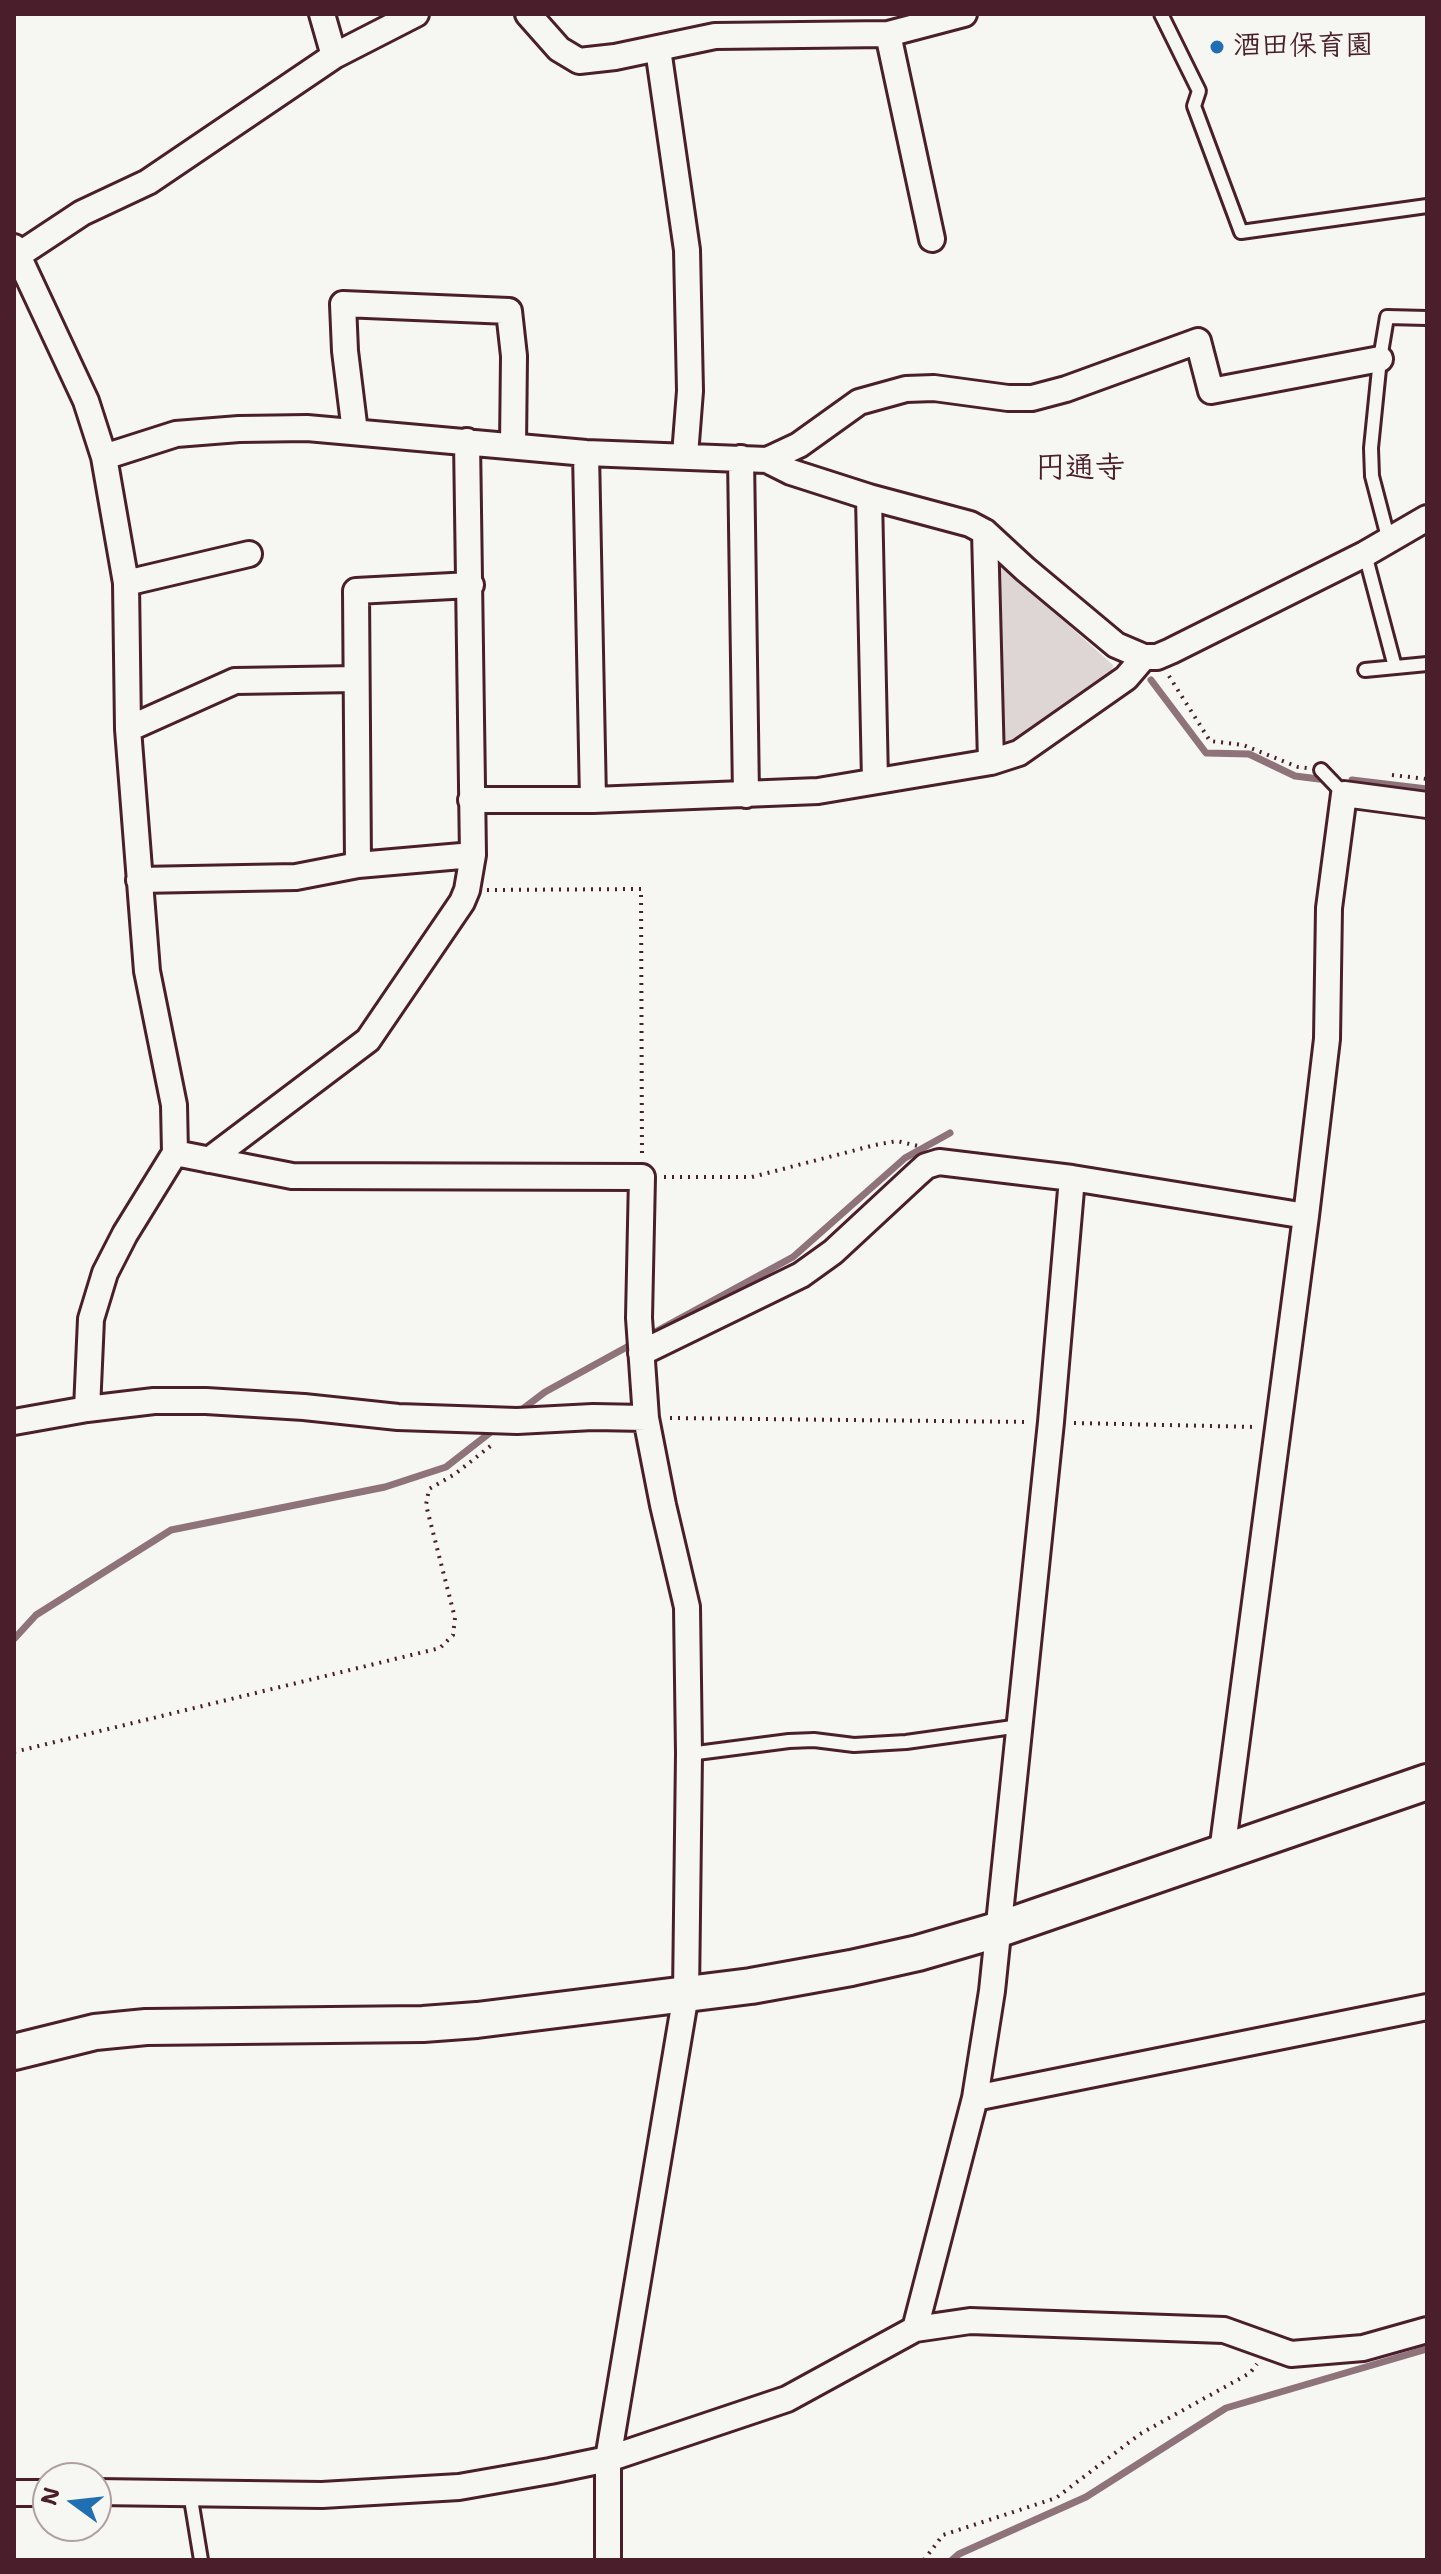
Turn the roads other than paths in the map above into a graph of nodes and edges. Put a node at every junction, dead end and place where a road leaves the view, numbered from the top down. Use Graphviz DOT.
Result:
graph roads {
  1 [pos="322,14"];
  2 [pos="416,14"];
  3 [pos="528,14"];
  4 [pos="964,14"];
  5 [pos="1161,14"];
  6 [pos="888,34"];
  7 [pos="658,49"];
  8 [pos="334,56"];
  9 [pos="1427,206"];
  10 [pos="932,239"];
  11 [pos="16,253"];
  12 [pos="1427,318"];
  13 [pos="1380,359"];
  14 [pos="355,432"];
  15 [pos="467,441"];
  16 [pos="513,446"];
  17 [pos="586,453"];
  18 [pos="685,455"];
  19 [pos="104,457"];
  20 [pos="741,458"];
  21 [pos="767,460"];
  22 [pos="869,497"];
  23 [pos="1427,518"];
  24 [pos="985,532"];
  25 [pos="1389,541"];
  26 [pos="249,554"];
  27 [pos="1365,554"];
  28 [pos="126,583"];
  29 [pos="471,585"];
  30 [pos="1150,657"];
  31 [pos="1427,664"];
  32 [pos="1395,667"];
  33 [pos="1365,670"];
  34 [pos="356,679"];
  35 [pos="128,729"];
  36 [pos="991,762"];
  37 [pos="1321,770"];
  38 [pos="875,781"];
  39 [pos="1344,794"];
  40 [pos="746,795"];
  41 [pos="471,800"];
  42 [pos="593,800"];
  43 [pos="1427,805"];
  44 [pos="473,855"];
  45 [pos="358,865"];
  46 [pos="139,880"];
  47 [pos="175,1153"];
  48 [pos="209,1160"];
  49 [pos="1072,1178"];
  50 [pos="1306,1216"];
  51 [pos="641,1353"];
  52 [pos="87,1409"];
  53 [pos="646,1418"];
  54 [pos="14,1422"];
  55 [pos="1020,1726"];
  56 [pos="689,1754"];
  57 [pos="1427,1782"];
  58 [pos="1222,1852"];
  59 [pos="997,1930"];
  60 [pos="686,1994"];
  61 [pos="1427,2007"];
  62 [pos="14,2052"];
  63 [pos="975,2098"];
  64 [pos="915,2329"];
  65 [pos="1427,2330"];
  66 [pos="608,2459"];
  67 [pos="112,2492"];
  68 [pos="190,2493"];
  69 [pos="201,2560"];
  70 [pos="608,2560"];
  1 -- 8 [label="street"];
  2 -- 8 [label="street"];
  3 -- 7 [label="street"];
  4 -- 6 [label="street"];
  5 -- 9 [label="lane"];
  6 -- 7 [label="street"];
  6 -- 10 [label="street"];
  7 -- 18 [label="street"];
  8 -- 11 [label="street"];
  11 -- 19 [label="street"];
  12 -- 13 [label="lane"];
  13 -- 21 [label="street"];
  13 -- 25 [label="lane"];
  14 -- 15 [label="street"];
  14 -- 16 [label="street"];
  14 -- 19 [label="street"];
  15 -- 16 [label="street"];
  15 -- 29 [label="street"];
  16 -- 17 [label="street"];
  17 -- 18 [label="street"];
  17 -- 42 [label="street"];
  18 -- 20 [label="street"];
  19 -- 28 [label="street"];
  20 -- 21 [label="street"];
  20 -- 40 [label="street"];
  21 -- 22 [label="street"];
  22 -- 24 [label="street"];
  22 -- 38 [label="street"];
  23 -- 25 [label="street"];
  24 -- 30 [label="street"];
  24 -- 36 [label="street"];
  25 -- 27 [label="street"];
  26 -- 28 [label="street"];
  27 -- 30 [label="street"];
  27 -- 32 [label="lane"];
  28 -- 35 [label="street"];
  29 -- 34 [label="street"];
  29 -- 41 [label="street"];
  30 -- 36 [label="street"];
  31 -- 32 [label="lane"];
  32 -- 33 [label="lane"];
  34 -- 35 [label="street"];
  34 -- 45 [label="street"];
  35 -- 46 [label="street"];
  36 -- 38 [label="street"];
  37 -- 39 [label="lane"];
  38 -- 40 [label="street"];
  39 -- 43 [label="street"];
  39 -- 50 [label="street"];
  40 -- 42 [label="street"];
  41 -- 42 [label="street"];
  41 -- 44 [label="street"];
  44 -- 45 [label="street"];
  44 -- 48 [label="street"];
  45 -- 46 [label="street"];
  46 -- 47 [label="street"];
  47 -- 48 [label="street"];
  47 -- 52 [label="street"];
  48 -- 51 [label="street"];
  49 -- 50 [label="street"];
  49 -- 51 [label="street"];
  49 -- 55 [label="street"];
  50 -- 58 [label="street"];
  51 -- 53 [label="street"];
  52 -- 53 [label="street"];
  52 -- 54 [label="street"];
  53 -- 56 [label="street"];
  55 -- 56 [label="lane"];
  55 -- 59 [label="street"];
  56 -- 60 [label="street"];
  57 -- 58 [label="street"];
  58 -- 59 [label="street"];
  59 -- 60 [label="street"];
  59 -- 63 [label="street"];
  60 -- 62 [label="street"];
  60 -- 66 [label="street"];
  61 -- 63 [label="street"];
  63 -- 64 [label="street"];
  64 -- 65 [label="street"];
  64 -- 66 [label="street"];
  66 -- 68 [label="street"];
  66 -- 70 [label="street"];
  67 -- 68 [label="street"];
  68 -- 69 [label="lane"];
}
